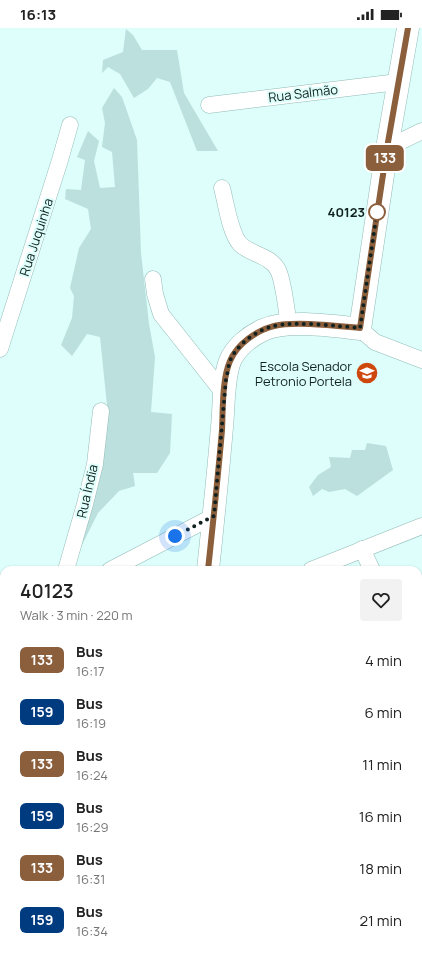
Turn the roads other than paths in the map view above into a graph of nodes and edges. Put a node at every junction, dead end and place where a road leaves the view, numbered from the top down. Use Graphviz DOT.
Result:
graph roads {
  1 [pos="408,28"];
  2 [pos="398,82"];
  3 [pos="208,105"];
  4 [pos="70,125"];
  5 [pos="422,131"];
  6 [pos="387,148"];
  7 [pos="222,188"];
  8 [pos="153,279"];
  9 [pos="289,324"];
  10 [pos="360,328"];
  11 [pos="0,349"];
  12 [pos="422,360"];
  13 [pos="225,395"];
  14 [pos="101,411"];
  15 [pos="214,516"];
  16 [pos="422,526"];
  17 [pos="362,549"];
  18 [pos="67,566"];
  19 [pos="118,566"];
  20 [pos="208,566"];
  21 [pos="321,566"];
  22 [pos="370,566"];
  1 -- 2 [label="main road"];
  2 -- 3 [label="street, Rua Salmão"];
  2 -- 6 [label="main road"];
  4 -- 11 [label="street, Rua Juquinha"];
  5 -- 6 [label="street"];
  6 -- 10 [label="main road"];
  7 -- 9 [label="street"];
  8 -- 13 [label="street"];
  9 -- 10 [label="main road"];
  9 -- 13 [label="main road"];
  10 -- 12 [label="street"];
  13 -- 15 [label="main road"];
  14 -- 18 [label="street, Rua Índia"];
  15 -- 19 [label="street"];
  15 -- 20 [label="main road"];
  16 -- 17 [label="street"];
  17 -- 21 [label="street"];
  17 -- 22 [label="street"];
}
